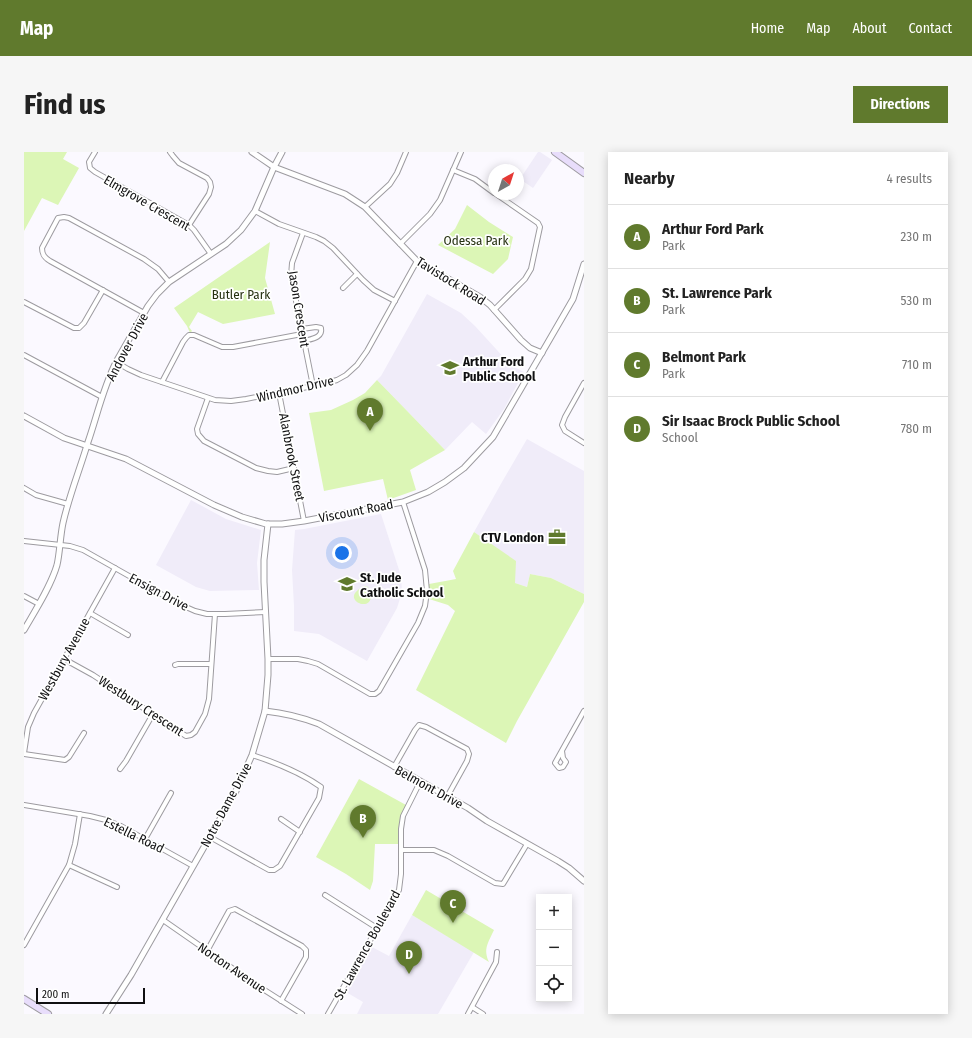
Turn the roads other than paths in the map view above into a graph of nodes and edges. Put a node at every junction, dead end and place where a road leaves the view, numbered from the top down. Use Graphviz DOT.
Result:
graph roads {
  1 [pos="94,152"];
  2 [pos="170,152"];
  3 [pos="252,152"];
  4 [pos="282,152"];
  5 [pos="406,152"];
  6 [pos="461,152"];
  7 [pos="555,152"];
  8 [pos="274,167"];
  9 [pos="453,170"];
  10 [pos="584,173"];
  11 [pos="488,188"];
  12 [pos="505,200"];
  13 [pos="365,207"];
  14 [pos="255,211"];
  15 [pos="189,225"];
  16 [pos="303,233"];
  17 [pos="400,244"];
  18 [pos="210,254"];
  19 [pos="416,261"];
  20 [pos="584,264"];
  21 [pos="357,274"];
  22 [pos="169,282"];
  23 [pos="343,288"];
  24 [pos="103,290"];
  25 [pos="395,301"];
  26 [pos="24,302"];
  27 [pos="494,310"];
  28 [pos="144,313"];
  29 [pos="302,331"];
  30 [pos="304,341"];
  31 [pos="542,353"];
  32 [pos="24,355"];
  33 [pos="116,362"];
  34 [pos="162,382"];
  35 [pos="584,385"];
  36 [pos="313,386"];
  37 [pos="279,393"];
  38 [pos="102,397"];
  39 [pos="208,398"];
  40 [pos="24,416"];
  41 [pos="584,442"];
  42 [pos="87,446"];
  43 [pos="294,468"];
  44 [pos="24,488"];
  45 [pos="403,502"];
  46 [pos="68,504"];
  47 [pos="304,522"];
  48 [pos="268,524"];
  49 [pos="24,541"];
  50 [pos="59,546"];
  51 [pos="115,568"];
  52 [pos="24,596"];
  53 [pos="39,604"];
  54 [pos="266,612"];
  55 [pos="90,613"];
  56 [pos="214,614"];
  57 [pos="24,630"];
  58 [pos="128,636"];
  59 [pos="64,659"];
  60 [pos="268,659"];
  61 [pos="212,664"];
  62 [pos="175,666"];
  63 [pos="265,711"];
  64 [pos="584,711"];
  65 [pos="153,714"];
  66 [pos="84,733"];
  67 [pos="562,751"];
  68 [pos="24,753"];
  69 [pos="252,755"];
  70 [pos="394,767"];
  71 [pos="120,769"];
  72 [pos="420,782"];
  73 [pos="171,793"];
  74 [pos="447,797"];
  75 [pos="24,805"];
  76 [pos="80,814"];
  77 [pos="281,819"];
  78 [pos="300,832"];
  79 [pos="210,837"];
  80 [pos="145,839"];
  81 [pos="527,844"];
  82 [pos="401,850"];
  83 [pos="69,865"];
  84 [pos="193,866"];
  85 [pos="584,881"];
  86 [pos="118,887"];
  87 [pos="325,895"];
  88 [pos="163,920"];
  89 [pos="377,928"];
  90 [pos="24,944"];
  91 [pos="207,951"];
  92 [pos="496,952"];
  93 [pos="24,999"];
  94 [pos="281,1001"];
  95 [pos="472,1007"];
  96 [pos="48,1014"];
  97 [pos="106,1014"];
  98 [pos="302,1014"];
  99 [pos="328,1014"];
  100 [pos="468,1014"];
  101 [pos="483,1014"];
  1 -- 15 [label="street, Elmgrove Crescent"];
  2 -- 15 [label="street"];
  3 -- 8 [label="street, Tavistock Road"];
  4 -- 8 [label="street, Andover Drive"];
  5 -- 13 [label="street"];
  6 -- 9 [label="street"];
  7 -- 10 [label="main road"];
  8 -- 13 [label="street, Tavistock Road"];
  8 -- 14 [label="street, Andover Drive"];
  9 -- 11 [label="street"];
  9 -- 17 [label="street"];
  12 -- 27 [label="street"];
  13 -- 17 [label="street, Tavistock Road"];
  14 -- 16 [label="street"];
  14 -- 18 [label="street, Andover Drive"];
  15 -- 18 [label="street, Elmgrove Crescent"];
  16 -- 21 [label="street"];
  16 -- 29 [label="street, Jason Crescent"];
  17 -- 19 [label="street, Tavistock Road"];
  18 -- 22 [label="street, Andover Drive"];
  19 -- 25 [label="street, Windmor Drive"];
  19 -- 27 [label="street, Tavistock Road"];
  20 -- 31 [label="street, Viscount Road"];
  21 -- 23 [label="street"];
  21 -- 25 [label="street"];
  22 -- 24 [label="street"];
  22 -- 28 [label="street, Andover Drive"];
  24 -- 26 [label="street"];
  24 -- 28 [label="street"];
  25 -- 36 [label="street, Windmor Drive"];
  27 -- 31 [label="street, Tavistock Road"];
  28 -- 33 [label="street, Andover Drive"];
  29 -- 30 [label="street, Jason Crescent"];
  29 -- 30 [label="street"];
  29 -- 34 [label="street"];
  30 -- 36 [label="street, Jason Crescent"];
  31 -- 45 [label="street, Viscount Road"];
  32 -- 38 [label="street"];
  33 -- 34 [label="street, Windmor Drive"];
  33 -- 38 [label="street, Andover Drive"];
  34 -- 39 [label="street, Windmor Drive"];
  35 -- 41 [label="street"];
  36 -- 37 [label="street, Windmor Drive"];
  37 -- 39 [label="street, Windmor Drive"];
  37 -- 43 [label="street, Alanbrook Street"];
  38 -- 42 [label="street, Andover Drive"];
  39 -- 43 [label="street"];
  40 -- 42 [label="street, Viscount Road"];
  42 -- 46 [label="street, Andover Drive"];
  42 -- 48 [label="street, Viscount Road"];
  43 -- 47 [label="street, Alanbrook Street"];
  44 -- 46 [label="street"];
  45 -- 47 [label="street, Viscount Road"];
  45 -- 60 [label="street"];
  46 -- 50 [label="street, Andover Drive"];
  47 -- 48 [label="street, Viscount Road"];
  48 -- 54 [label="street, Notre Dame Drive"];
  49 -- 50 [label="street, Ensign Drive"];
  50 -- 51 [label="street, Ensign Drive"];
  50 -- 53 [label="street, Andover Drive"];
  51 -- 55 [label="street, Westbury Avenue"];
  51 -- 56 [label="street, Ensign Drive"];
  52 -- 53 [label="street"];
  53 -- 57 [label="street, Andover Drive"];
  54 -- 56 [label="street, Ensign Drive"];
  54 -- 60 [label="street, Notre Dame Drive"];
  55 -- 58 [label="street"];
  55 -- 59 [label="street, Westbury Avenue"];
  56 -- 61 [label="street, Westbury Crescent"];
  59 -- 65 [label="street, Westbury Crescent"];
  59 -- 68 [label="street, Westbury Avenue"];
  60 -- 63 [label="street, Notre Dame Drive"];
  61 -- 62 [label="street"];
  61 -- 65 [label="street, Westbury Crescent"];
  63 -- 69 [label="street, Notre Dame Drive"];
  63 -- 70 [label="street, Belmont Drive"];
  64 -- 67 [label="street"];
  65 -- 71 [label="street"];
  66 -- 68 [label="street"];
  69 -- 78 [label="street"];
  69 -- 79 [label="street, Notre Dame Drive"];
  70 -- 72 [label="street, Belmont Drive"];
  70 -- 74 [label="street"];
  72 -- 74 [label="street, Belmont Drive"];
  72 -- 82 [label="street, St. Lawrence Boulevard"];
  73 -- 80 [label="street"];
  74 -- 81 [label="street, Belmont Drive"];
  75 -- 76 [label="street, Estella Road"];
  76 -- 80 [label="street, Estella Road"];
  76 -- 83 [label="street"];
  77 -- 78 [label="street"];
  78 -- 79 [label="street"];
  79 -- 84 [label="street, Notre Dame Drive"];
  80 -- 84 [label="street, Estella Road"];
  81 -- 82 [label="street"];
  81 -- 85 [label="street, Belmont Drive"];
  82 -- 89 [label="street, St. Lawrence Boulevard"];
  83 -- 86 [label="street"];
  83 -- 90 [label="street"];
  84 -- 88 [label="street, Notre Dame Drive"];
  87 -- 89 [label="street"];
  88 -- 91 [label="street, Norton Avenue"];
  88 -- 97 [label="street, Notre Dame Drive"];
  89 -- 99 [label="street, St. Lawrence Boulevard"];
  91 -- 94 [label="street, Norton Avenue"];
  91 -- 94 [label="street"];
  92 -- 95 [label="street"];
  93 -- 96 [label="main road"];
  94 -- 98 [label="street, Norton Avenue"];
  95 -- 100 [label="street"];
  95 -- 101 [label="street"];
}
